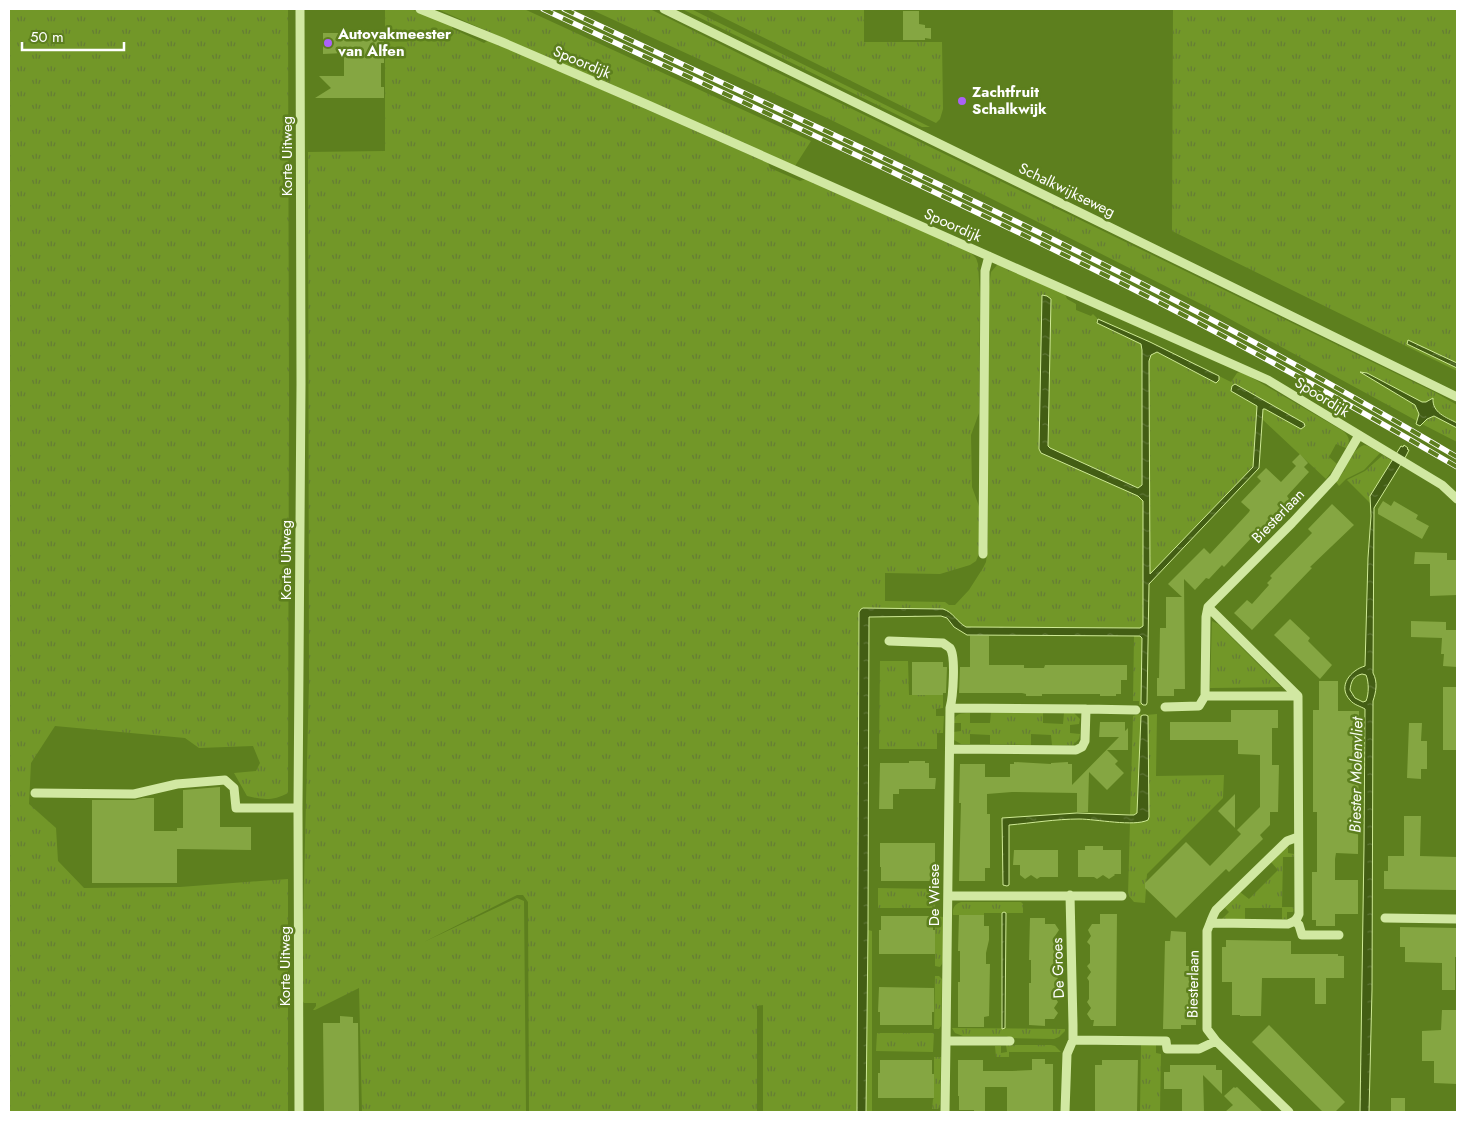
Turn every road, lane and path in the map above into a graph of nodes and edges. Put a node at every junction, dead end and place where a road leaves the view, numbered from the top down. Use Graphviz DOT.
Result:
graph roads {
  1 [pos="300,9"];
  2 [pos="420,9"];
  3 [pos="664,9"];
  4 [pos="989,256"];
  5 [pos="1457,397"];
  6 [pos="1359,436"];
  7 [pos="1457,499"];
  8 [pos="983,554"];
  9 [pos="1208,607"];
  10 [pos="890,641"];
  11 [pos="1205,696"];
  12 [pos="1298,696"];
  13 [pos="1165,707"];
  14 [pos="950,708"];
  15 [pos="1086,709"];
  16 [pos="1136,710"];
  17 [pos="950,749"];
  18 [pos="35,793"];
  19 [pos="298,808"];
  20 [pos="1298,837"];
  21 [pos="948,896"];
  22 [pos="1070,896"];
  23 [pos="1122,896"];
  24 [pos="1385,918"];
  25 [pos="1457,919"];
  26 [pos="1296,921"];
  27 [pos="1211,924"];
  28 [pos="1339,936"];
  29 [pos="1073,1040"];
  30 [pos="946,1041"];
  31 [pos="1010,1041"];
  32 [pos="1216,1041"];
  33 [pos="299,1112"];
  34 [pos="945,1112"];
  35 [pos="1065,1112"];
  36 [pos="1289,1112"];
  1 -- 19 [label="street, Korte Uitweg"];
  2 -- 4 [label="street, Spoordijk"];
  3 -- 5 [label="street, Schalkwijkseweg"];
  4 -- 6 [label="street, Spoordijk"];
  4 -- 8 [label="street"];
  6 -- 7 [label="street, Spoordijk"];
  6 -- 9 [label="street, Biesterlaan"];
  9 -- 11 [label="street"];
  9 -- 12 [label="street"];
  10 -- 14 [label="street, De Wiese"];
  11 -- 12 [label="street"];
  11 -- 13 [label="street"];
  12 -- 20 [label="street"];
  14 -- 15 [label="street"];
  14 -- 17 [label="street, De Wiese"];
  15 -- 16 [label="street"];
  15 -- 17 [label="street"];
  17 -- 21 [label="street, De Wiese"];
  18 -- 19 [label="street"];
  19 -- 33 [label="street, Korte Uitweg"];
  20 -- 26 [label="street"];
  20 -- 27 [label="street, Biesterlaan"];
  21 -- 22 [label="street"];
  21 -- 30 [label="street, De Wiese"];
  22 -- 23 [label="street"];
  22 -- 29 [label="street, De Groes"];
  24 -- 25 [label="street"];
  26 -- 27 [label="street"];
  26 -- 28 [label="street"];
  27 -- 32 [label="street, Biesterlaan"];
  29 -- 32 [label="street"];
  29 -- 35 [label="street, De Groes"];
  30 -- 31 [label="street"];
  30 -- 34 [label="street, De Wiese"];
  32 -- 36 [label="street, Biesterlaan"];
}
